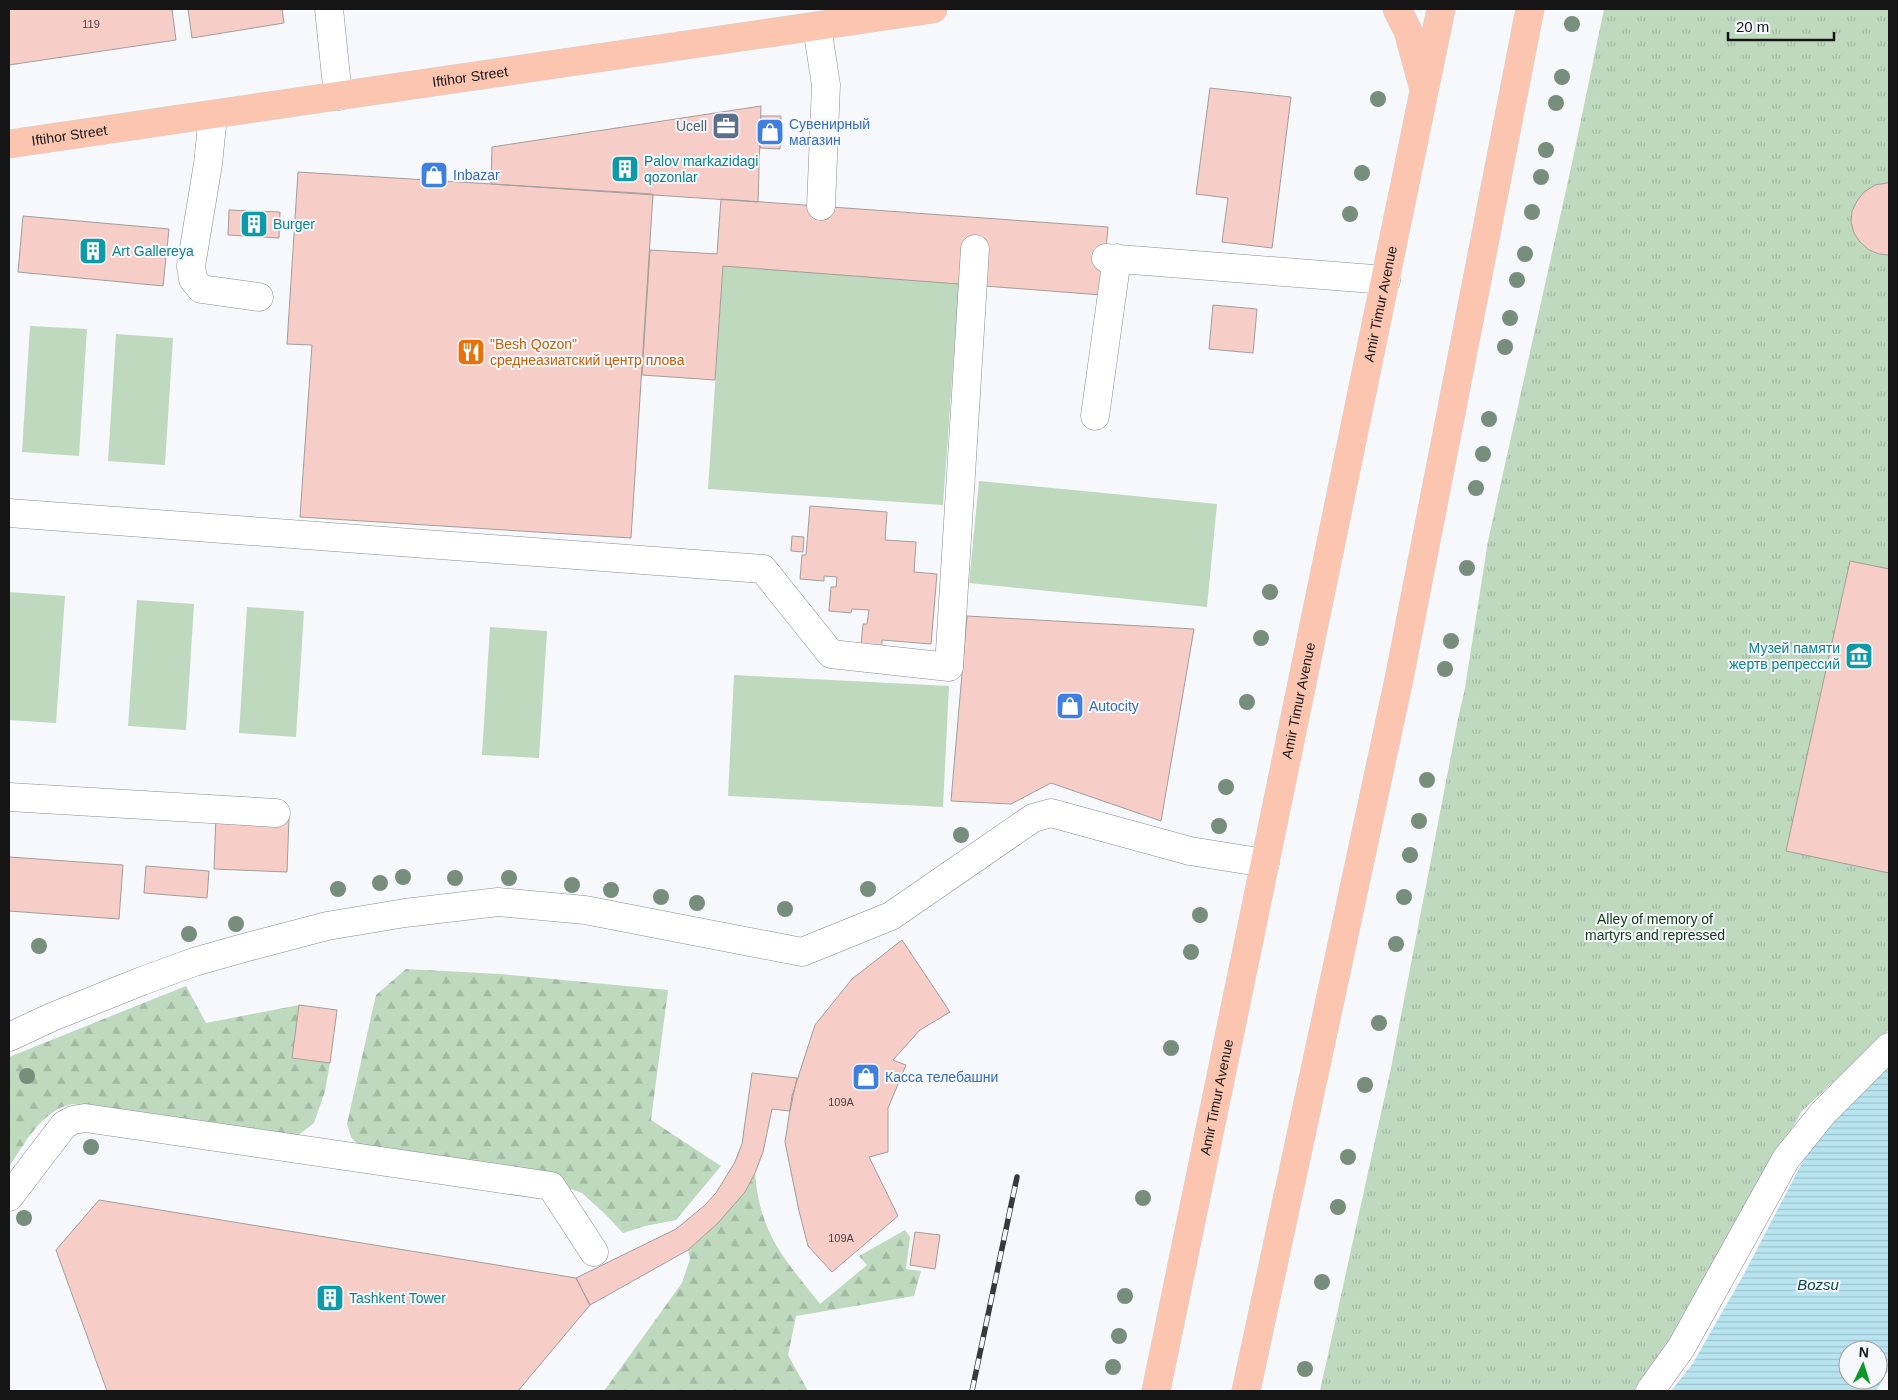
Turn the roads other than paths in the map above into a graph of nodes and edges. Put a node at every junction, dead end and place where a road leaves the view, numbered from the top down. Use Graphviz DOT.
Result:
graph roads {
  1 [pos="329,9"];
  2 [pos="932,9"];
  3 [pos="1397,9"];
  4 [pos="1441,9"];
  5 [pos="1530,9"];
  6 [pos="875,13"];
  7 [pos="817,27"];
  8 [pos="1424,90"];
  9 [pos="338,96"];
  10 [pos="213,115"];
  11 [pos="9,144"];
  12 [pos="821,206"];
  13 [pos="974,249"];
  14 [pos="1386,280"];
  15 [pos="259,296"];
  16 [pos="1095,416"];
  17 [pos="9,513"];
  18 [pos="9,797"];
  19 [pos="276,813"];
  20 [pos="1265,863"];
  21 [pos="9,1037"];
  22 [pos="1889,1047"];
  23 [pos="9,1197"];
  24 [pos="594,1252"];
  25 [pos="1156,1391"];
  26 [pos="1246,1391"];
  27 [pos="1650,1391"];
  1 -- 9 [label="street"];
  2 -- 6 [label="main road, Iftihor Street"];
  3 -- 8 [label="main road"];
  4 -- 8 [label="main road, Amir Timur Avenue"];
  5 -- 26 [label="main road"];
  6 -- 7 [label="main road, Iftihor Street"];
  7 -- 9 [label="main road, Iftihor Street"];
  7 -- 12 [label="street"];
  8 -- 14 [label="main road, Amir Timur Avenue"];
  9 -- 10 [label="main road, Iftihor Street"];
  10 -- 11 [label="main road, Iftihor Street"];
  10 -- 15 [label="street"];
  13 -- 17 [label="street"];
  14 -- 16 [label="street"];
  14 -- 20 [label="main road, Amir Timur Avenue"];
  18 -- 19 [label="street"];
  20 -- 21 [label="street"];
  20 -- 25 [label="main road, Amir Timur Avenue"];
  22 -- 27 [label="street"];
  23 -- 24 [label="street"];
}
